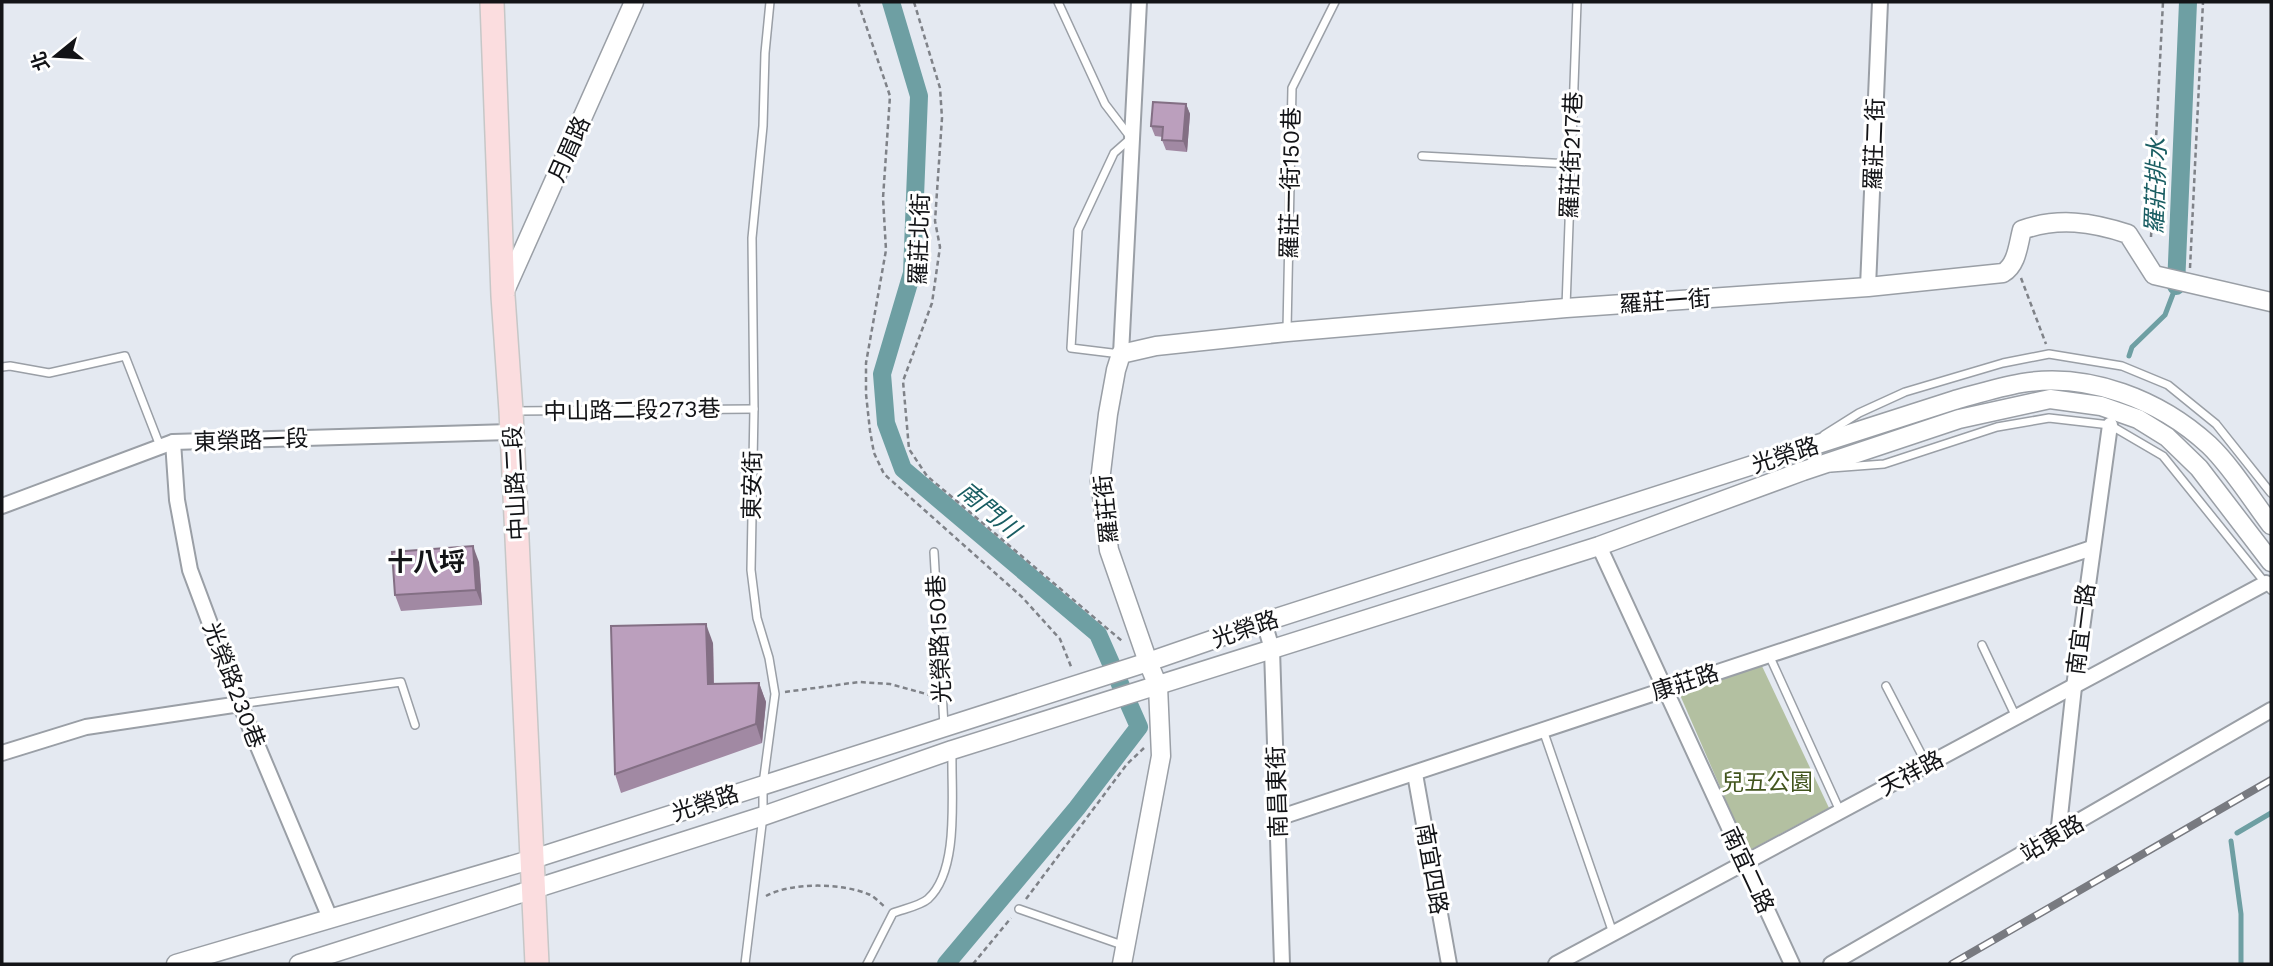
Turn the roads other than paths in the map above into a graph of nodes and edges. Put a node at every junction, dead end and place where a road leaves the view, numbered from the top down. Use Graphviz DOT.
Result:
graph roads {
  1 [pos="492,2"];
  2 [pos="634,2"];
  3 [pos="769,2"];
  4 [pos="1058,2"];
  5 [pos="1139,2"];
  6 [pos="1335,2"];
  7 [pos="1577,2"];
  8 [pos="1880,2"];
  9 [pos="1131,138"];
  10 [pos="1422,156"];
  11 [pos="1570,164"];
  12 [pos="1868,287"];
  13 [pos="503,296"];
  14 [pos="2271,302"];
  15 [pos="1566,308"];
  16 [pos="1287,332"];
  17 [pos="1121,354"];
  18 [pos="2,367"];
  19 [pos="754,408"];
  20 [pos="512,421"];
  21 [pos="2110,425"];
  22 [pos="167,444"];
  23 [pos="1799,451"];
  24 [pos="1803,471"];
  25 [pos="2271,493"];
  26 [pos="2,506"];
  27 [pos="2271,525"];
  28 [pos="1599,546"];
  29 [pos="2092,548"];
  30 [pos="934,552"];
  31 [pos="2271,562"];
  32 [pos="2269,586"];
  33 [pos="1264,622"];
  34 [pos="1982,645"];
  35 [pos="1272,649"];
  36 [pos="1769,654"];
  37 [pos="1148,662"];
  38 [pos="1158,686"];
  39 [pos="1886,686"];
  40 [pos="2074,687"];
  41 [pos="1666,688"];
  42 [pos="240,704"];
  43 [pos="2271,710"];
  44 [pos="2017,717"];
  45 [pos="415,725"];
  46 [pos="944,727"];
  47 [pos="1543,730"];
  48 [pos="952,750"];
  49 [pos="2,752"];
  50 [pos="1927,765"];
  51 [pos="1415,774"];
  52 [pos="762,784"];
  53 [pos="1840,811"];
  54 [pos="763,816"];
  55 [pos="1278,818"];
  56 [pos="2058,835"];
  57 [pos="533,859"];
  58 [pos="1744,862"];
  59 [pos="533,889"];
  60 [pos="1019,909"];
  61 [pos="330,918"];
  62 [pos="1613,933"];
  63 [pos="1124,955"];
  64 [pos="334,959"];
  65 [pos="176,964"];
  66 [pos="299,964"];
  67 [pos="537,964"];
  68 [pos="745,964"];
  69 [pos="867,964"];
  70 [pos="1282,964"];
  71 [pos="1449,964"];
  72 [pos="1556,964"];
  73 [pos="1792,964"];
  74 [pos="1831,964"];
  1 -- 13 [label="main road, 中山路二段"];
  2 -- 13 [label="street, 月眉路"];
  3 -- 19 [label="lane, 東安街"];
  4 -- 9 [label="lane"];
  5 -- 9 [label="street, 羅莊街"];
  6 -- 16 [label="lane, 羅莊一街150巷"];
  7 -- 11 [label="lane, 羅莊街217巷"];
  8 -- 12 [label="street, 羅莊二街"];
  9 -- 17 [label="street, 羅莊街"];
  9 -- 17 [label="lane"];
  10 -- 11 [label="lane"];
  11 -- 15 [label="lane, 羅莊街217巷"];
  12 -- 14 [label="street, 羅莊一街"];
  12 -- 15 [label="street, 羅莊一街"];
  13 -- 20 [label="main road, 中山路二段"];
  15 -- 16 [label="street, 羅莊一街"];
  16 -- 17 [label="street, 羅莊一街"];
  17 -- 37 [label="street, 羅莊街"];
  18 -- 22 [label="lane, 光榮路230巷"];
  19 -- 20 [label="lane, 中山路二段273巷"];
  19 -- 52 [label="lane, 東安街"];
  20 -- 22 [label="street, 東榮路一段"];
  20 -- 57 [label="main road, 中山路二段"];
  21 -- 24 [label="lane"];
  21 -- 29 [label="street, 南宜一路"];
  21 -- 32 [label="lane"];
  22 -- 26 [label="street, 東榮路一段"];
  22 -- 42 [label="street, 光榮路230巷"];
  23 -- 25 [label="lane"];
  23 -- 27 [label="street, 光榮路"];
  23 -- 33 [label="street, 光榮路"];
  24 -- 28 [label="street, 光榮路"];
  24 -- 31 [label="street, 光榮路"];
  28 -- 35 [label="street, 光榮路"];
  28 -- 41 [label="street, 南宜二路"];
  29 -- 36 [label="street, 康莊路"];
  29 -- 40 [label="street, 南宜一路"];
  30 -- 46 [label="lane, 光榮路150巷"];
  32 -- 40 [label="street, 天祥路"];
  33 -- 35 [label="street, 南昌東街"];
  33 -- 37 [label="street, 光榮路"];
  34 -- 44 [label="lane"];
  35 -- 38 [label="street, 光榮路"];
  35 -- 55 [label="street, 南昌東街"];
  36 -- 41 [label="street, 康莊路"];
  36 -- 53 [label="lane"];
  37 -- 38 [label="street, 羅莊街"];
  37 -- 46 [label="street, 光榮路"];
  38 -- 48 [label="street, 光榮路"];
  38 -- 63 [label="street, 羅莊街"];
  39 -- 50 [label="lane"];
  40 -- 44 [label="street, 天祥路"];
  40 -- 56 [label="street, 南宜一路"];
  41 -- 47 [label="street, 康莊路"];
  41 -- 58 [label="street, 南宜二路"];
  42 -- 45 [label="lane"];
  42 -- 49 [label="street"];
  42 -- 61 [label="street, 光榮路230巷"];
  43 -- 56 [label="street, 站東路"];
  44 -- 50 [label="street, 天祥路"];
  46 -- 52 [label="street, 光榮路"];
  47 -- 51 [label="street, 康莊路"];
  47 -- 62 [label="lane"];
  48 -- 54 [label="street, 光榮路"];
  48 -- 69 [label="lane"];
  50 -- 53 [label="street, 天祥路"];
  51 -- 55 [label="street, 康莊路"];
  51 -- 71 [label="street, 南宜四路"];
  52 -- 54 [label="lane, 東安街"];
  52 -- 57 [label="street, 光榮路"];
  53 -- 58 [label="street, 天祥路"];
  54 -- 59 [label="street, 光榮路"];
  54 -- 68 [label="lane, 東安街"];
  55 -- 70 [label="street, 南昌東街"];
  56 -- 74 [label="street, 站東路"];
  57 -- 59 [label="main road, 中山路二段"];
  57 -- 61 [label="street, 光榮路"];
  58 -- 62 [label="street, 天祥路"];
  58 -- 73 [label="street, 南宜二路"];
  59 -- 64 [label="street, 光榮路"];
  59 -- 67 [label="main road, 中山路二段"];
  60 -- 63 [label="lane"];
  61 -- 65 [label="street, 光榮路"];
  62 -- 72 [label="street, 天祥路"];
  64 -- 66 [label="street, 光榮路"];
}
